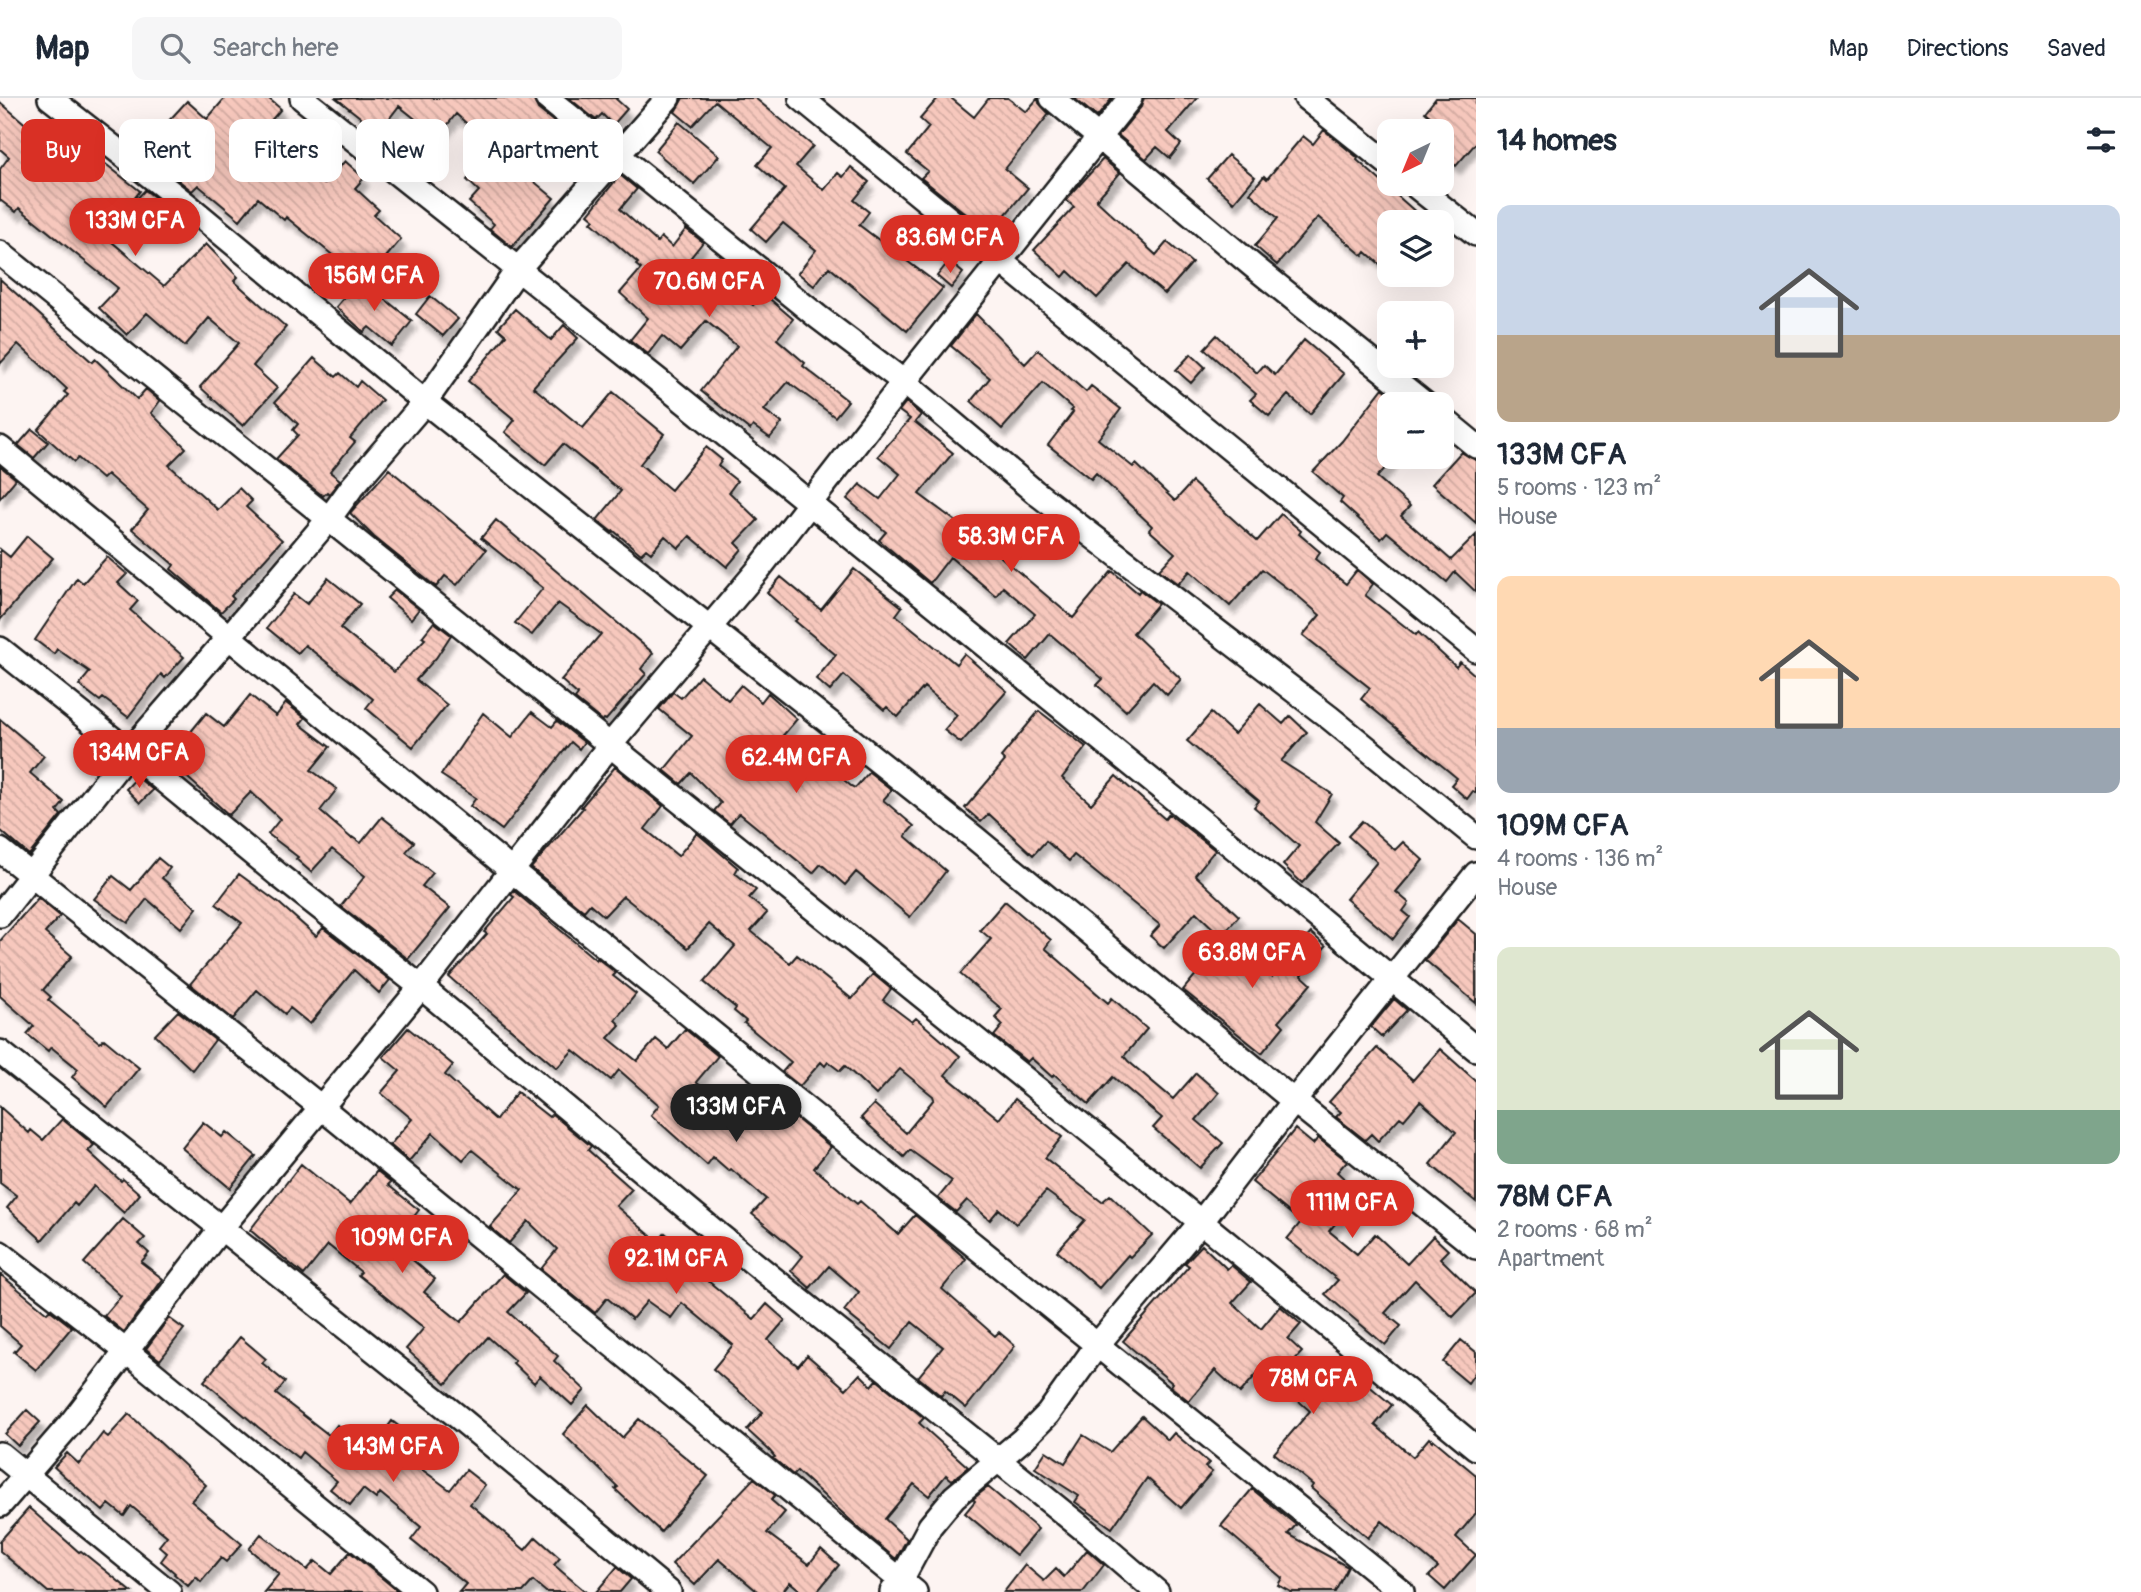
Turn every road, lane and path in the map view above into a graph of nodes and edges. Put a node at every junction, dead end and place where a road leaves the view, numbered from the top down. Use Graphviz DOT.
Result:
graph roads {
  1 [pos="50,98"];
  2 [pos="302,98"];
  3 [pos="547,98"];
  4 [pos="668,98"];
  5 [pos="800,98"];
  6 [pos="1052,98"];
  7 [pos="1130,98"];
  8 [pos="1306,98"];
  9 [pos="572,119"];
  10 [pos="1098,136"];
  11 [pos="623,149"];
  12 [pos="1377,155"];
  13 [pos="623,161"];
  14 [pos="594,182"];
  15 [pos="1428,196"];
  16 [pos="1476,234"];
  17 [pos="0,253"];
  18 [pos="1002,261"];
  19 [pos="518,269"];
  20 [pos="904,382"];
  21 [pos="1410,392"];
  22 [pos="425,402"];
  23 [pos="1454,428"];
  24 [pos="1476,446"];
  25 [pos="0,448"];
  26 [pos="809,504"];
  27 [pos="328,520"];
  28 [pos="711,628"];
  29 [pos="228,638"];
  30 [pos="0,649"];
  31 [pos="1476,650"];
  32 [pos="610,745"];
  33 [pos="129,752"];
  34 [pos="1476,837"];
  35 [pos="0,850"];
  36 [pos="511,870"];
  37 [pos="1476,874"];
  38 [pos="31,875"];
  39 [pos="0,915"];
  40 [pos="1392,978"];
  41 [pos="421,987"];
  42 [pos="1476,1049"];
  43 [pos="0,1052"];
  44 [pos="1293,1101"];
  45 [pos="321,1108"];
  46 [pos="1202,1221"];
  47 [pos="222,1227"];
  48 [pos="1476,1247"];
  49 [pos="0,1253"];
  50 [pos="1098,1344"];
  51 [pos="126,1351"];
  52 [pos="1476,1448"];
  53 [pos="0,1454"];
  54 [pos="998,1460"];
  55 [pos="26,1476"];
  56 [pos="0,1505"];
  57 [pos="902,1588"];
  58 [pos="169,1592"];
  59 [pos="421,1592"];
  60 [pos="669,1592"];
  61 [pos="1157,1592"];
  62 [pos="1402,1592"];
  1 -- 22 [label="street"];
  2 -- 19 [label="street"];
  3 -- 9 [label="street"];
  4 -- 11 [label="street"];
  5 -- 18 [label="street"];
  6 -- 10 [label="street"];
  7 -- 10 [label="street"];
  8 -- 12 [label="street"];
  10 -- 18 [label="street"];
  10 -- 21 [label="street"];
  13 -- 20 [label="street"];
  14 -- 19 [label="street"];
  15 -- 16 [label="street"];
  17 -- 27 [label="street"];
  18 -- 20 [label="street"];
  18 -- 31 [label="street"];
  19 -- 22 [label="street"];
  19 -- 26 [label="street"];
  20 -- 26 [label="street"];
  20 -- 34 [label="street"];
  22 -- 27 [label="street"];
  22 -- 28 [label="street"];
  23 -- 24 [label="street"];
  25 -- 29 [label="street"];
  26 -- 28 [label="street"];
  26 -- 40 [label="street"];
  27 -- 29 [label="street"];
  27 -- 32 [label="street"];
  28 -- 32 [label="street"];
  28 -- 44 [label="street"];
  29 -- 33 [label="street"];
  29 -- 36 [label="street"];
  30 -- 33 [label="street"];
  32 -- 36 [label="street"];
  32 -- 46 [label="street"];
  33 -- 38 [label="street"];
  33 -- 41 [label="street"];
  35 -- 38 [label="street"];
  36 -- 41 [label="street"];
  36 -- 50 [label="street"];
  37 -- 40 [label="street"];
  38 -- 39 [label="street"];
  38 -- 45 [label="street"];
  40 -- 42 [label="street"];
  40 -- 44 [label="street"];
  41 -- 45 [label="street"];
  41 -- 54 [label="street"];
  43 -- 47 [label="street"];
  44 -- 46 [label="street"];
  44 -- 48 [label="street"];
  45 -- 47 [label="street"];
  45 -- 57 [label="street"];
  46 -- 50 [label="street"];
  46 -- 52 [label="street"];
  47 -- 51 [label="street"];
  47 -- 60 [label="street"];
  49 -- 51 [label="street"];
  50 -- 54 [label="street"];
  50 -- 62 [label="street"];
  51 -- 55 [label="street"];
  51 -- 59 [label="street"];
  53 -- 55 [label="street"];
  54 -- 57 [label="street"];
  54 -- 61 [label="street"];
  55 -- 56 [label="street"];
  55 -- 58 [label="street"];
}
